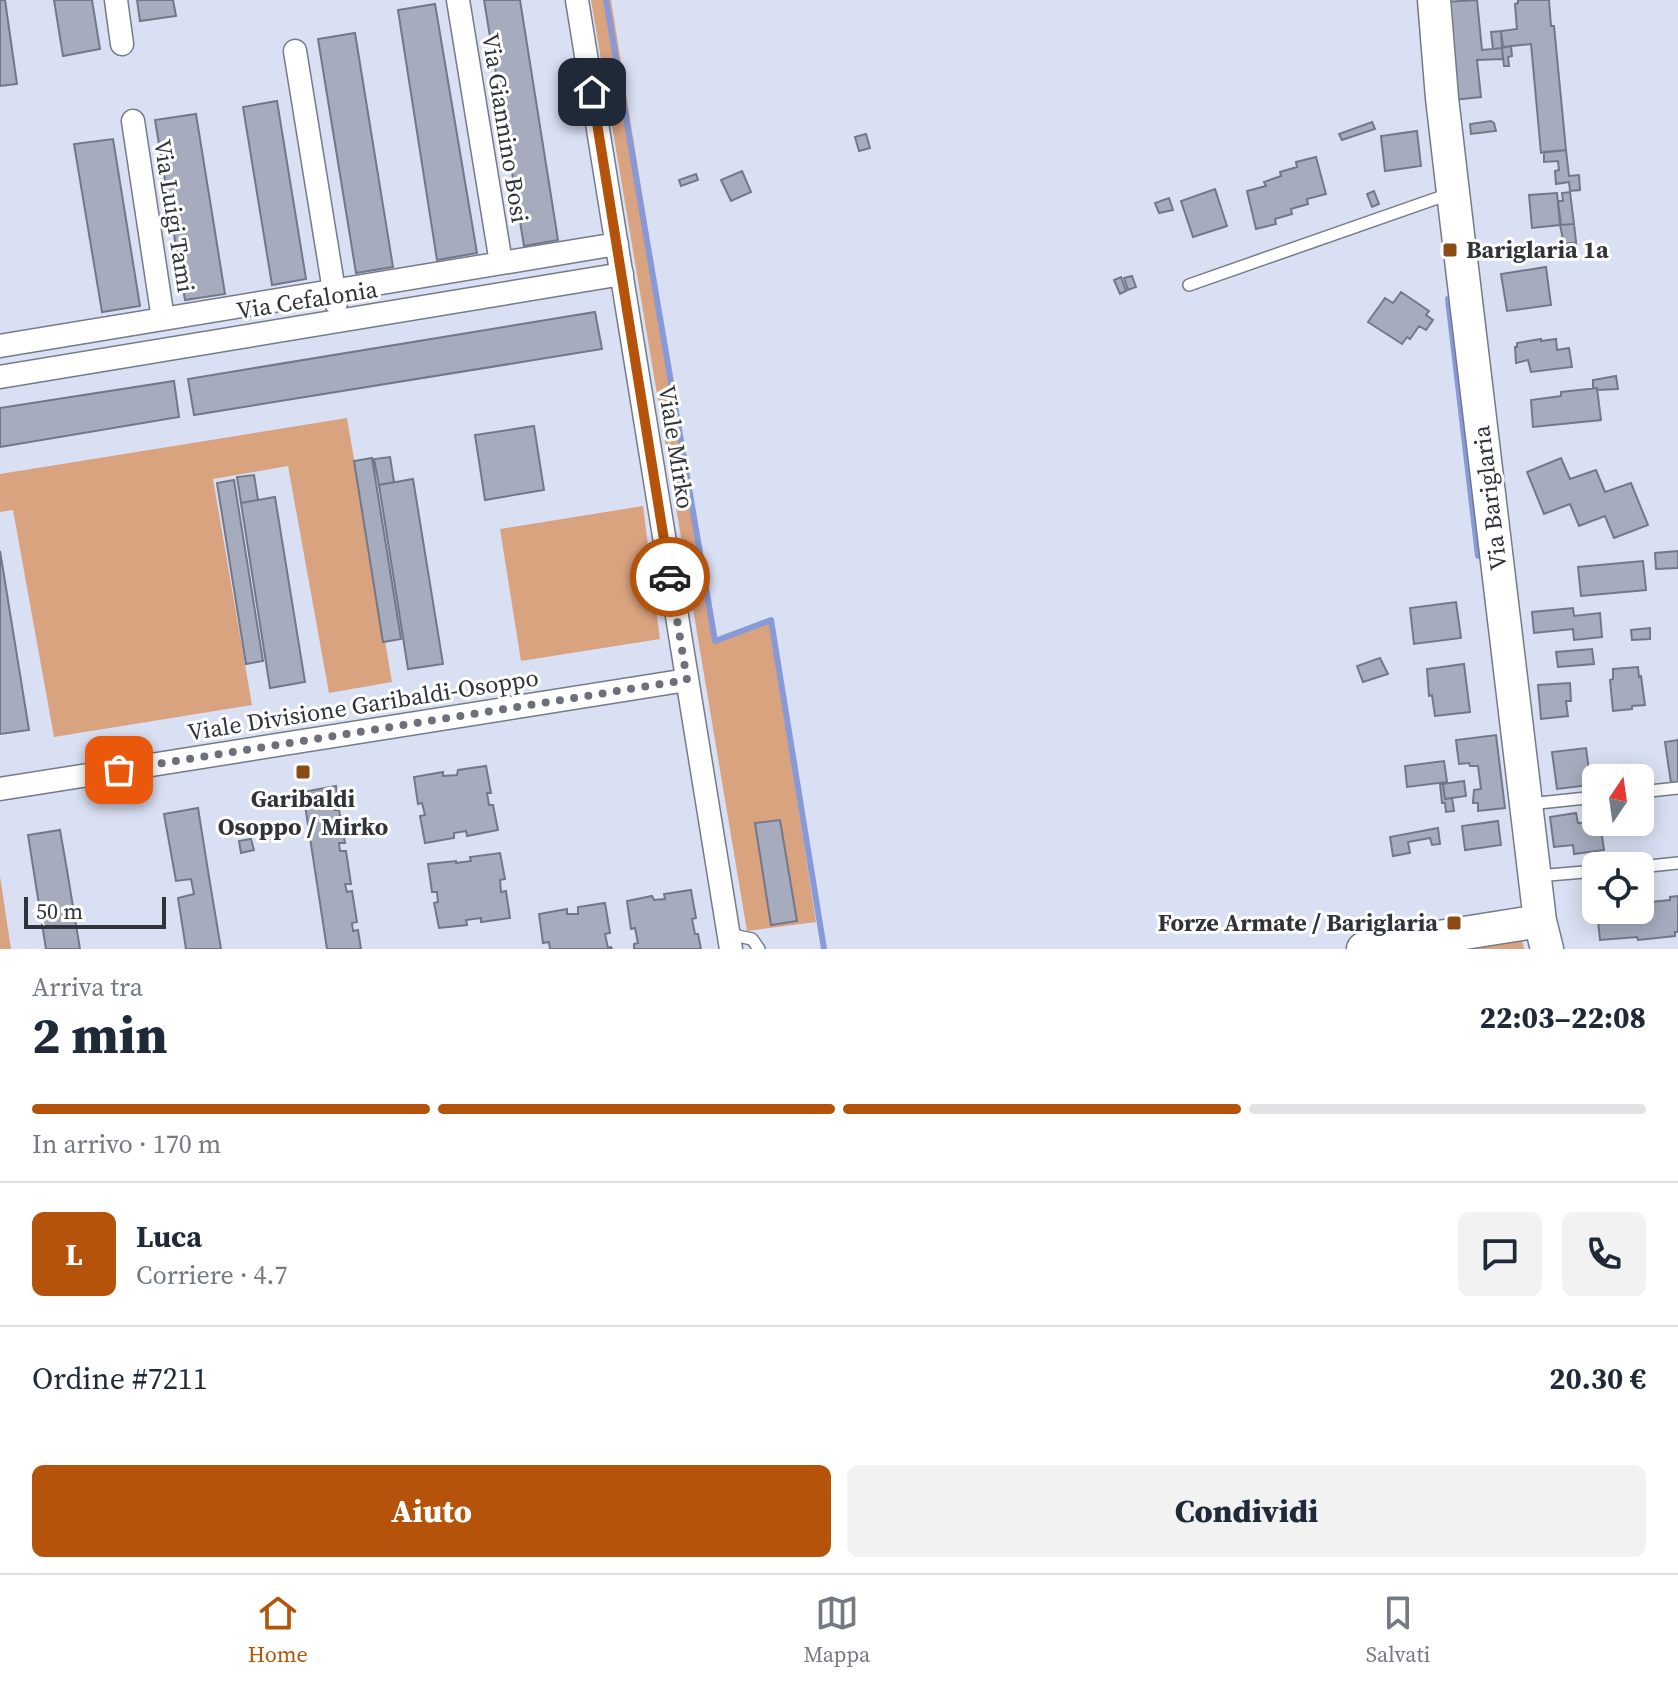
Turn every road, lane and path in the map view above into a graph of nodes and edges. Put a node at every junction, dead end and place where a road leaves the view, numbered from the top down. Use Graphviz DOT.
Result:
graph roads {
  1 [pos="116,0"];
  2 [pos="458,0"];
  3 [pos="577,0"];
  4 [pos="1434,0"];
  5 [pos="122,44"];
  6 [pos="295,51"];
  7 [pos="133,121"];
  8 [pos="1453,192"];
  9 [pos="617,244"];
  10 [pos="501,263"];
  11 [pos="622,274"];
  12 [pos="1189,285"];
  13 [pos="334,291"];
  14 [pos="163,319"];
  15 [pos="339,321"];
  16 [pos="0,346"];
  17 [pos="0,377"];
  18 [pos="687,680"];
  19 [pos="1678,788"];
  20 [pos="0,789"];
  21 [pos="1654,791"];
  22 [pos="1582,798"];
  23 [pos="1526,804"];
  24 [pos="1678,863"];
  25 [pos="1654,866"];
  26 [pos="1582,872"];
  27 [pos="1535,876"];
  28 [pos="1543,935"];
  29 [pos="729,942"];
  30 [pos="759,949"];
  31 [pos="1363,949"];
  1 -- 5 [label="street"];
  2 -- 10 [label="street, Via Giannino Bosi"];
  3 -- 9 [label="street, Viale Mirko"];
  4 -- 8 [label="street, Via Bariglaria"];
  6 -- 13 [label="street"];
  7 -- 14 [label="street, Via Luigi Tami"];
  8 -- 12 [label="lane"];
  8 -- 23 [label="street, Via Bariglaria"];
  9 -- 10 [label="street, Via Cefalonia"];
  9 -- 11 [label="street, Viale Mirko"];
  10 -- 13 [label="street, Via Cefalonia"];
  11 -- 15 [label="street, Via Cefalonia"];
  11 -- 18 [label="street, Viale Mirko"];
  13 -- 14 [label="street, Via Cefalonia"];
  13 -- 15 [label="street"];
  14 -- 16 [label="street, Via Cefalonia"];
  15 -- 17 [label="street, Via Cefalonia"];
  18 -- 20 [label="street, Viale Divisione Garibaldi-Osoppo"];
  18 -- 29 [label="street, Viale Mirko"];
  19 -- 21 [label="lane"];
  22 -- 23 [label="lane"];
  23 -- 27 [label="street, Via Bariglaria"];
  24 -- 25 [label="lane"];
  26 -- 27 [label="lane"];
  27 -- 28 [label="street, Via Bariglaria"];
  28 -- 31 [label="street"];
  29 -- 30 [label="lane"];
}
